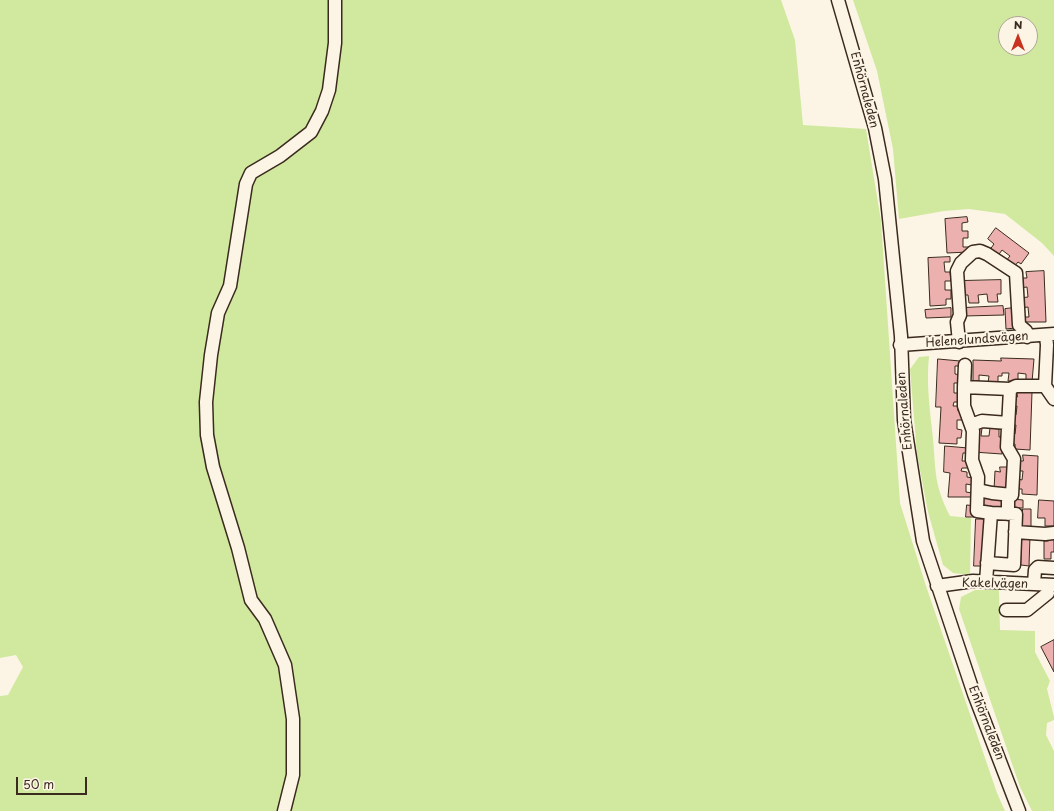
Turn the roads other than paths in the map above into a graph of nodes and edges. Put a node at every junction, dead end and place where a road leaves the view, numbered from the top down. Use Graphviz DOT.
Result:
graph roads {
  1 [pos="334,0"];
  2 [pos="838,0"];
  3 [pos="1050,335"];
  4 [pos="1028,337"];
  5 [pos="959,342"];
  6 [pos="900,345"];
  7 [pos="965,365"];
  8 [pos="1044,386"];
  9 [pos="964,387"];
  10 [pos="1010,389"];
  11 [pos="1054,399"];
  12 [pos="1008,424"];
  13 [pos="971,425"];
  14 [pos="978,490"];
  15 [pos="1012,494"];
  16 [pos="991,513"];
  17 [pos="1008,514"];
  18 [pos="1015,532"];
  19 [pos="1054,533"];
  20 [pos="987,562"];
  21 [pos="1054,568"];
  22 [pos="986,582"];
  23 [pos="1034,584"];
  24 [pos="937,586"];
  25 [pos="1051,590"];
  26 [pos="1006,610"];
  27 [pos="284,811"];
  28 [pos="1019,811"];
  1 -- 27 [label="street"];
  2 -- 6 [label="street, Enhörnaleden"];
  3 -- 4 [label="street, Helenelundsvägen"];
  3 -- 8 [label="street"];
  4 -- 5 [label="street, Helenelundsvägen"];
  4 -- 5 [label="street"];
  5 -- 6 [label="street, Helenelundsvägen"];
  6 -- 24 [label="street, Enhörnaleden"];
  7 -- 9 [label="street"];
  8 -- 10 [label="street"];
  8 -- 11 [label="street"];
  9 -- 10 [label="street"];
  9 -- 13 [label="street"];
  10 -- 12 [label="street"];
  12 -- 13 [label="street"];
  12 -- 15 [label="street"];
  13 -- 14 [label="street"];
  14 -- 15 [label="street"];
  14 -- 16 [label="street"];
  15 -- 17 [label="street"];
  16 -- 17 [label="street"];
  16 -- 20 [label="street"];
  17 -- 18 [label="street"];
  18 -- 19 [label="street"];
  18 -- 20 [label="street"];
  20 -- 22 [label="street"];
  21 -- 23 [label="street"];
  22 -- 23 [label="street, Kakelvägen"];
  22 -- 24 [label="street, Kakelvägen"];
  23 -- 25 [label="street, Kakelvägen"];
  24 -- 28 [label="street, Enhörnaleden"];
  25 -- 26 [label="street"];
}
